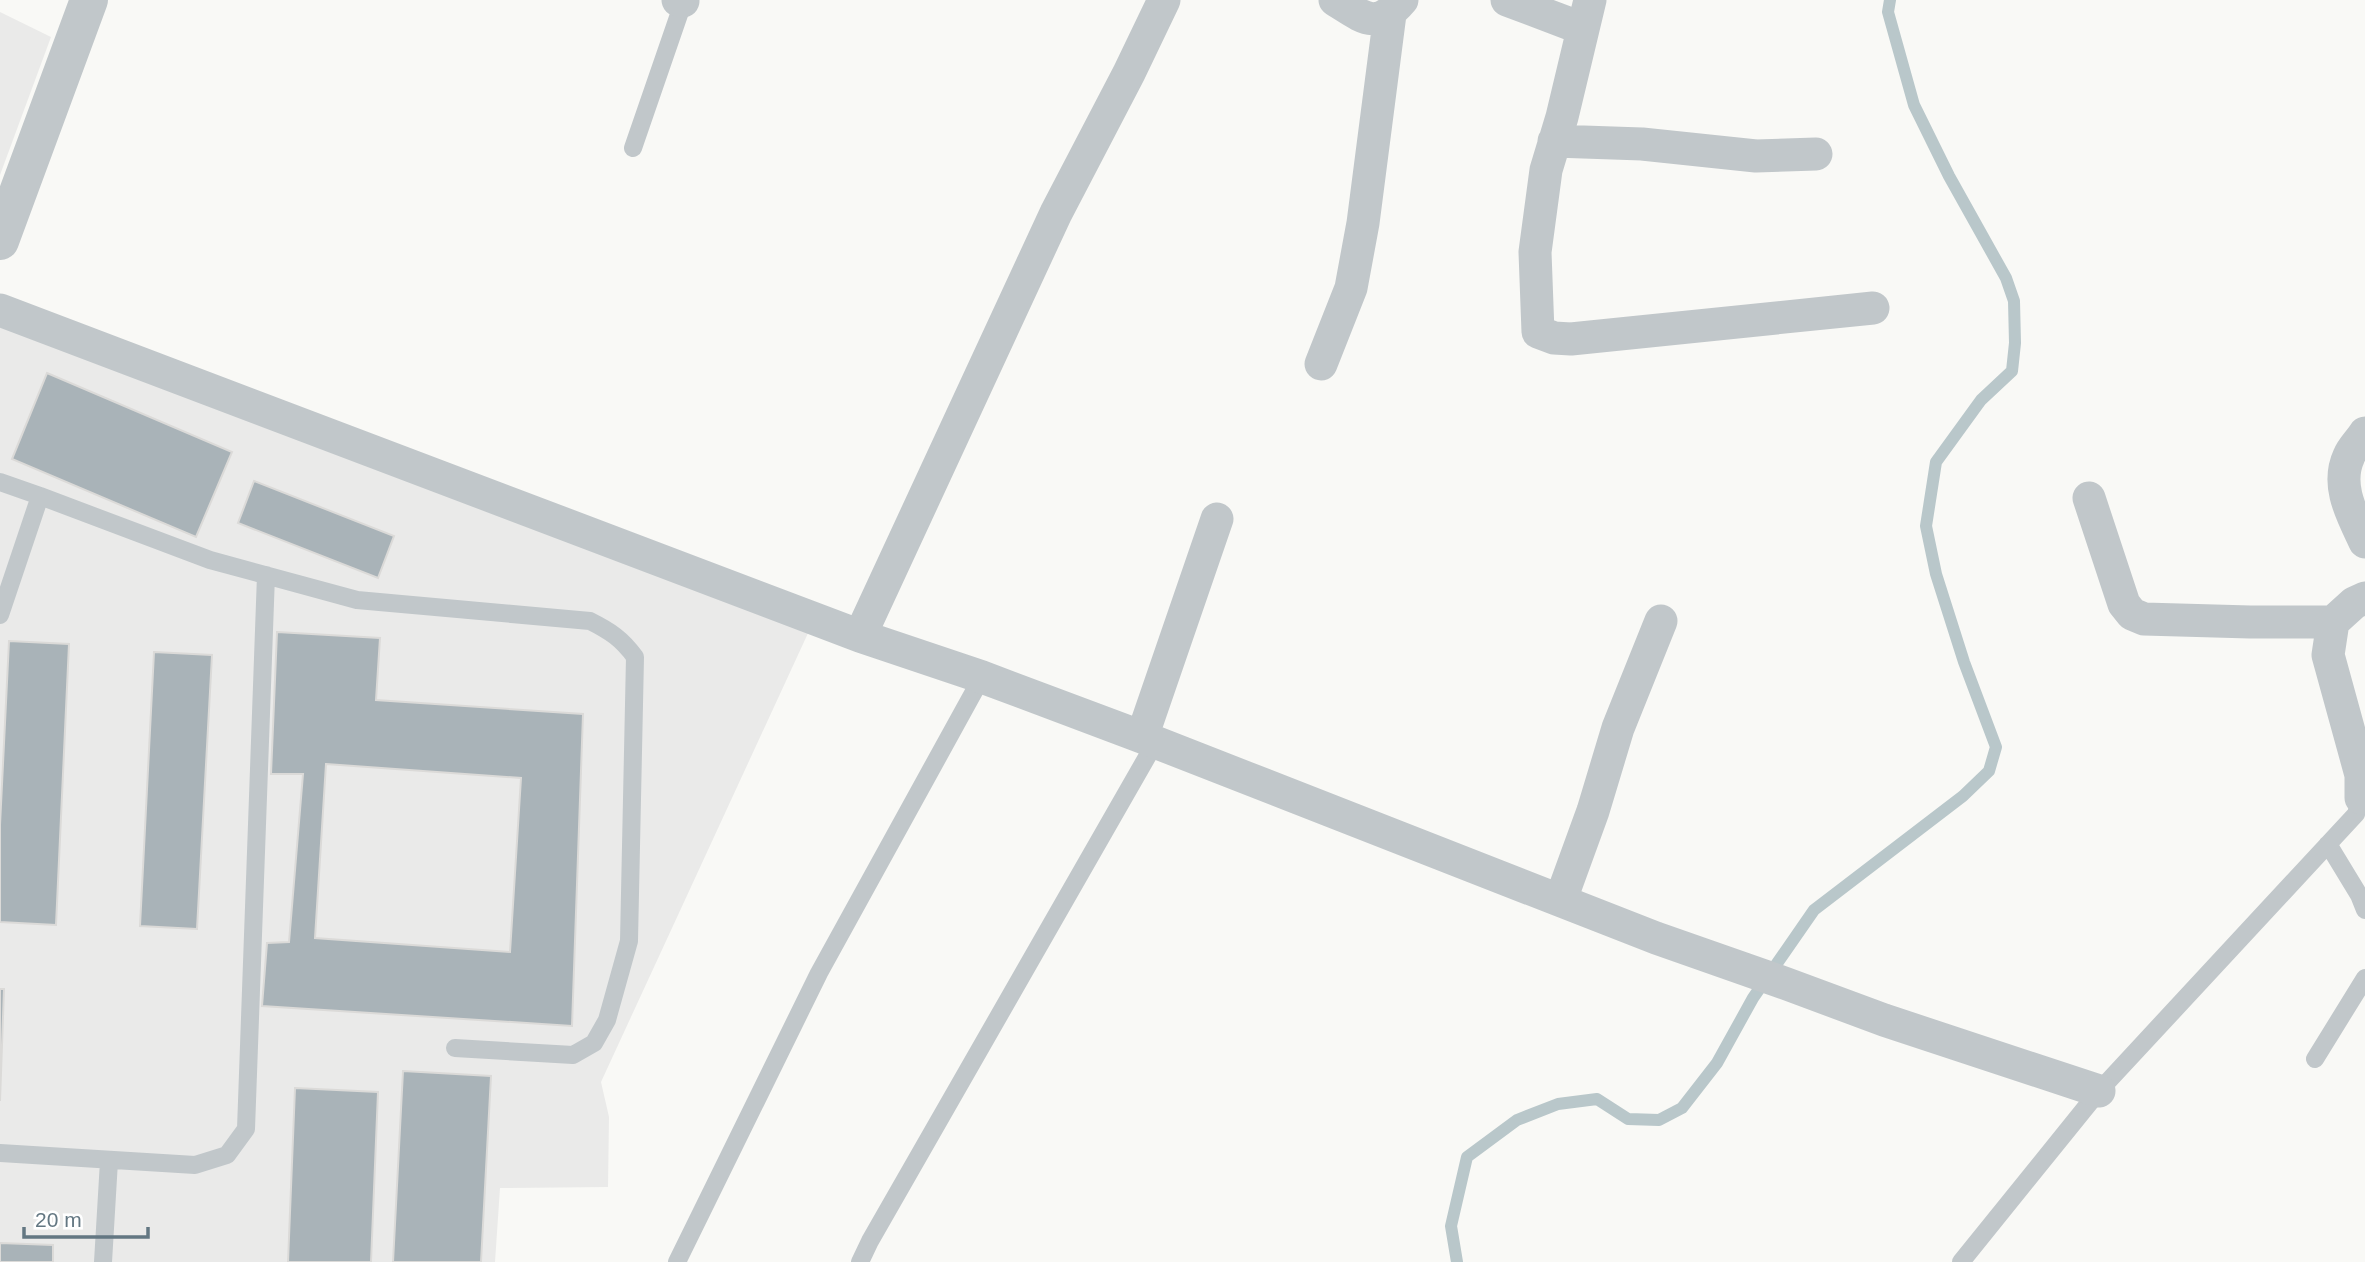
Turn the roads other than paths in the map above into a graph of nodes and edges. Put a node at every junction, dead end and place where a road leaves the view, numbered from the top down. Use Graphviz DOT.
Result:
graph roads {
  1 [pos="89,0"];
  2 [pos="682,0"];
  3 [pos="1164,0"];
  4 [pos="1335,0"];
  5 [pos="1507,0"];
  6 [pos="1396,7"];
  7 [pos="1586,14"];
  8 [pos="1555,141"];
  9 [pos="633,148"];
  10 [pos="1816,154"];
  11 [pos="0,241"];
  12 [pos="1873,308"];
  13 [pos="0,310"];
  14 [pos="1321,364"];
  15 [pos="2365,433"];
  16 [pos="0,482"];
  17 [pos="40,496"];
  18 [pos="2089,498"];
  19 [pos="1217,519"];
  20 [pos="2365,542"];
  21 [pos="266,575"];
  22 [pos="2365,598"];
  23 [pos="0,615"];
  24 [pos="1661,621"];
  25 [pos="2333,622"];
  26 [pos="860,636"];
  27 [pos="982,677"];
  28 [pos="1149,740"];
  29 [pos="2361,808"];
  30 [pos="2328,845"];
  31 [pos="1561,899"];
  32 [pos="2365,910"];
  33 [pos="2365,978"];
  34 [pos="455,1048"];
  35 [pos="2315,1059"];
  36 [pos="2099,1091"];
  37 [pos="0,1153"];
  38 [pos="109,1161"];
  39 [pos="103,1262"];
  40 [pos="677,1262"];
  41 [pos="860,1262"];
  42 [pos="1961,1262"];
  1 -- 11 [label="street"];
  2 -- 9 [label="lane"];
  3 -- 26 [label="street"];
  4 -- 6 [label="street"];
  5 -- 7 [label="street"];
  6 -- 14 [label="street"];
  7 -- 8 [label="street"];
  8 -- 10 [label="street"];
  8 -- 12 [label="street"];
  13 -- 26 [label="street"];
  15 -- 20 [label="street"];
  16 -- 17 [label="lane"];
  17 -- 21 [label="lane"];
  17 -- 23 [label="lane"];
  18 -- 25 [label="street"];
  19 -- 28 [label="street"];
  21 -- 34 [label="lane"];
  21 -- 38 [label="lane"];
  22 -- 25 [label="street"];
  24 -- 31 [label="street"];
  25 -- 29 [label="street"];
  26 -- 27 [label="street"];
  27 -- 28 [label="street"];
  27 -- 40 [label="lane"];
  28 -- 31 [label="street"];
  28 -- 41 [label="lane"];
  29 -- 30 [label="lane"];
  30 -- 32 [label="lane"];
  30 -- 36 [label="lane"];
  31 -- 36 [label="street"];
  33 -- 35 [label="lane"];
  36 -- 42 [label="lane"];
  37 -- 38 [label="lane"];
  38 -- 39 [label="lane"];
}
